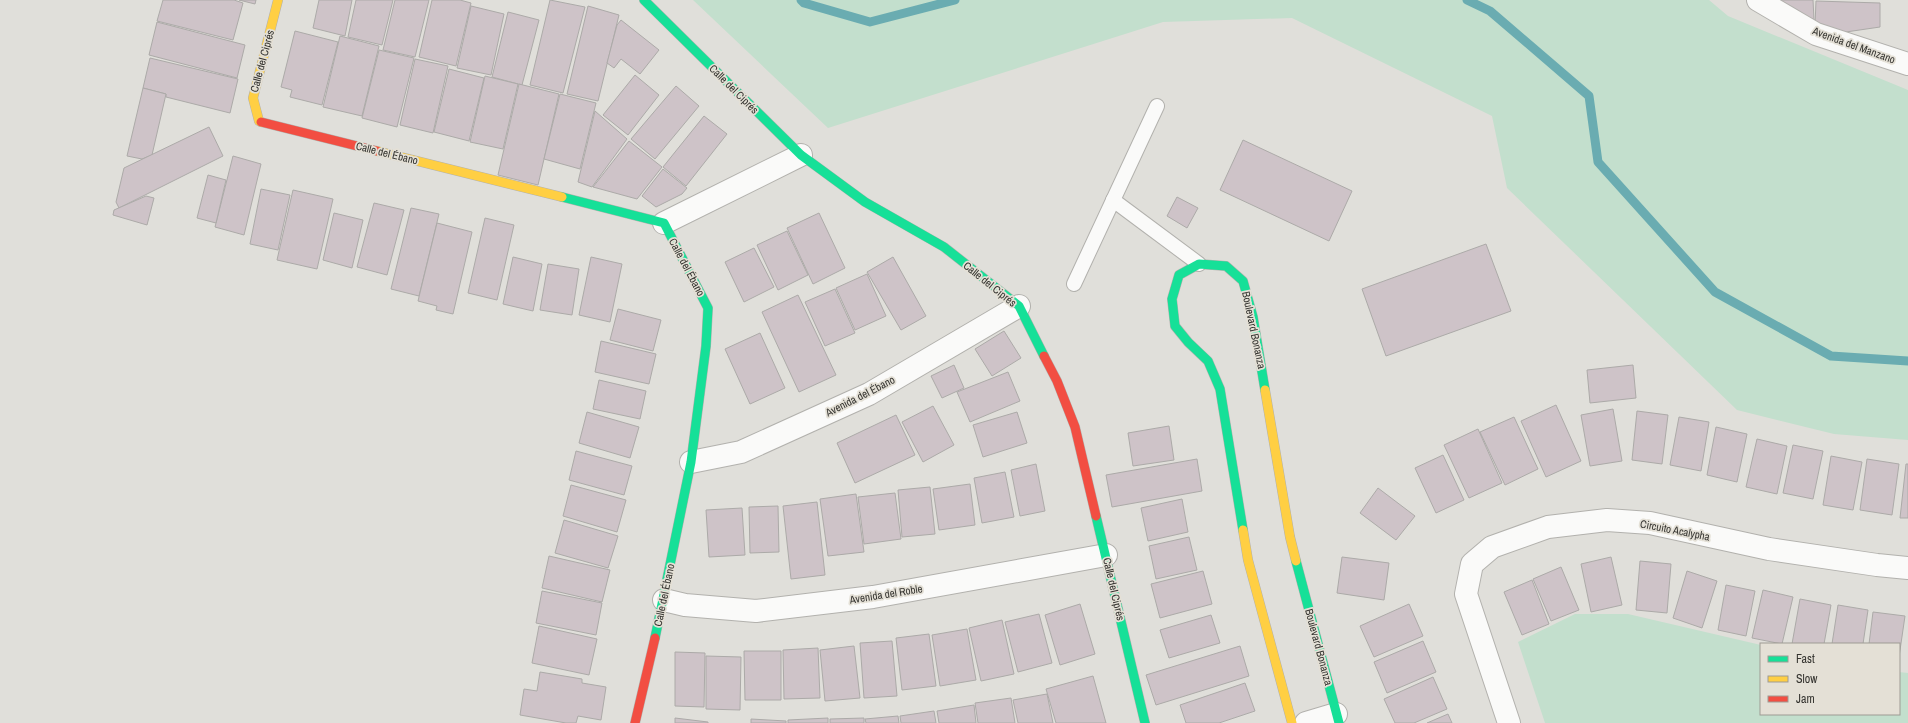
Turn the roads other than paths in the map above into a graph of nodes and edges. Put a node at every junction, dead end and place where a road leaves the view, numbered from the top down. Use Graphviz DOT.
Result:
graph roads {
  1 [pos="278,0"];
  2 [pos="644,0"];
  3 [pos="1758,0"];
  4 [pos="1908,64"];
  5 [pos="1157,106"];
  6 [pos="259,121"];
  7 [pos="801,155"];
  8 [pos="1113,200"];
  9 [pos="664,223"];
  10 [pos="1199,264"];
  11 [pos="1074,284"];
  12 [pos="1019,306"];
  13 [pos="691,462"];
  14 [pos="1106,555"];
  15 [pos="1908,568"];
  16 [pos="664,600"];
  17 [pos="1338,719"];
  18 [pos="635,723"];
  19 [pos="1146,723"];
  20 [pos="1292,723"];
  21 [pos="1306,723"];
  22 [pos="1509,723"];
  1 -- 6 [label="street, Calle del Ciprés"];
  2 -- 7 [label="street, Calle del Ciprés"];
  3 -- 4 [label="street, Avenida del Manzano"];
  5 -- 8 [label="lane"];
  6 -- 9 [label="street, Calle del Ébano"];
  7 -- 9 [label="street"];
  7 -- 12 [label="street, Calle del Ciprés"];
  8 -- 10 [label="lane"];
  8 -- 11 [label="lane"];
  9 -- 13 [label="street, Calle del Ébano"];
  10 -- 17 [label="street, Boulevard Bonanza"];
  10 -- 20 [label="street"];
  12 -- 13 [label="street, Avenida del Ébano"];
  12 -- 14 [label="street, Calle del Ciprés"];
  13 -- 16 [label="street, Calle del Ébano"];
  14 -- 16 [label="street, Avenida del Roble"];
  14 -- 19 [label="street, Calle del Ciprés"];
  15 -- 22 [label="street, Circuito Acalypha"];
  16 -- 18 [label="street, Calle del Ébano"];
  17 -- 21 [label="street"];
}
